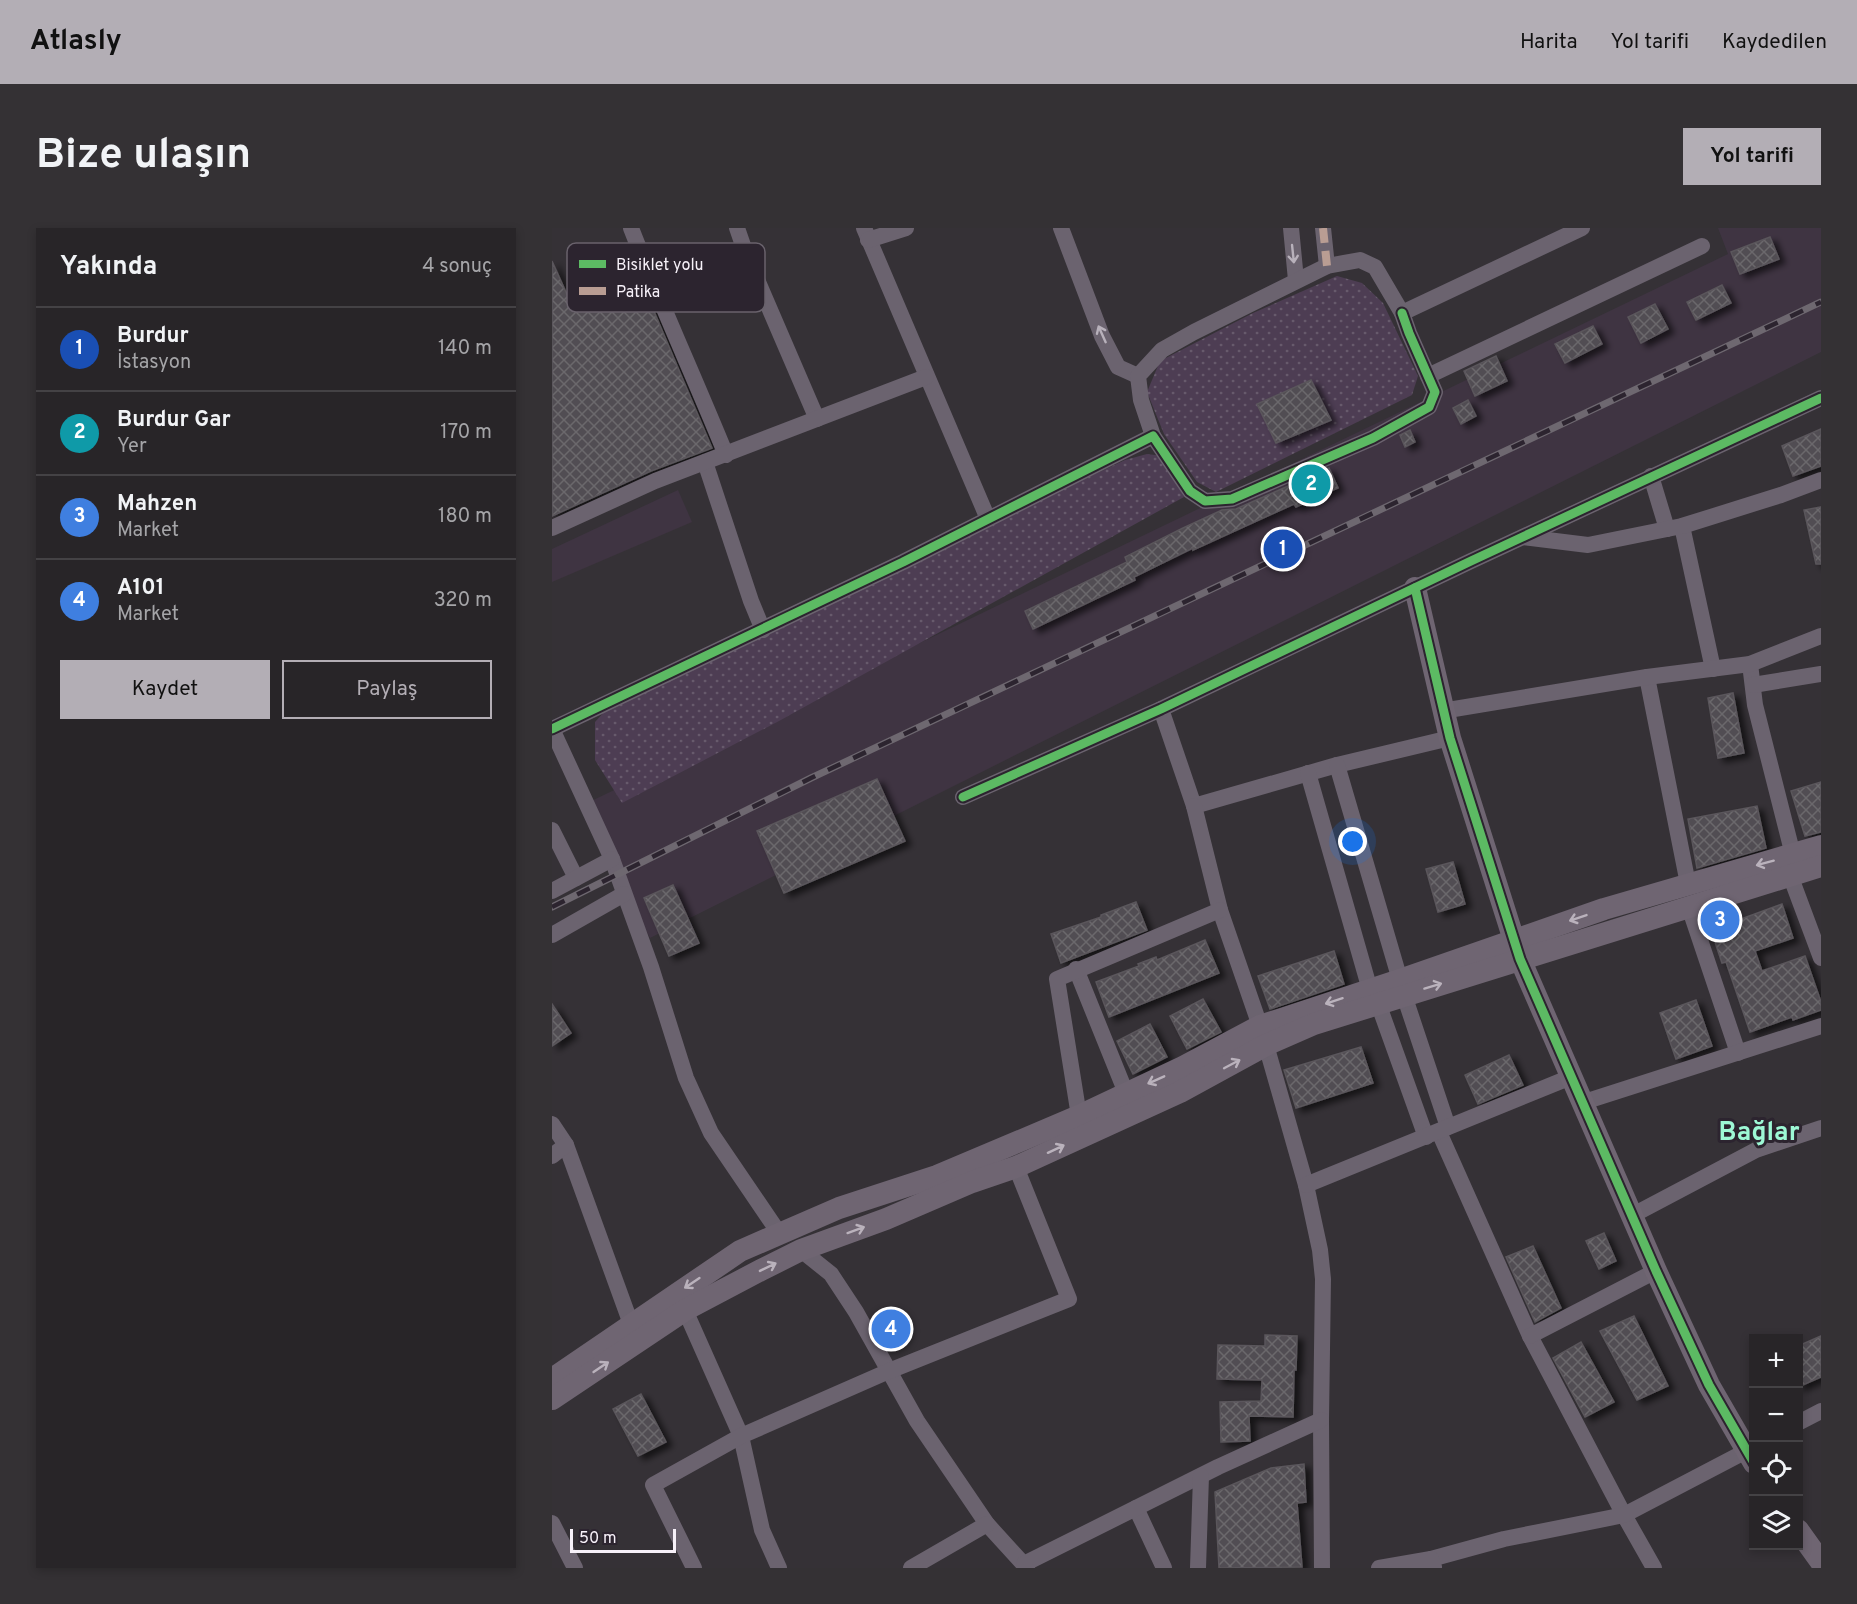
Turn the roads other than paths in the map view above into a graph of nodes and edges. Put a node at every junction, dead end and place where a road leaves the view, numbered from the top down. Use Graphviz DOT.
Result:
graph roads {
  1 [pos="631,228"];
  2 [pos="737,228"];
  3 [pos="906,228"];
  4 [pos="1061,228"];
  5 [pos="1291,228"];
  6 [pos="1323,228"];
  7 [pos="1582,228"];
  8 [pos="866,234"];
  9 [pos="637,243"];
  10 [pos="742,243"];
  11 [pos="1702,246"];
  12 [pos="1327,266"];
  13 [pos="1296,280"];
  14 [pos="765,298"];
  15 [pos="665,312"];
  16 [pos="1402,313"];
  17 [pos="1138,376"];
  18 [pos="1428,376"];
  19 [pos="926,377"];
  20 [pos="1821,398"];
  21 [pos="817,419"];
  22 [pos="1153,436"];
  23 [pos="726,455"];
  24 [pos="705,462"];
  25 [pos="1651,476"];
  26 [pos="1821,480"];
  27 [pos="988,519"];
  28 [pos="552,528"];
  29 [pos="1674,528"];
  30 [pos="1522,537"];
  31 [pos="1415,588"];
  32 [pos="763,630"];
  33 [pos="1821,636"];
  34 [pos="1750,664"];
  35 [pos="1713,669"];
  36 [pos="1821,674"];
  37 [pos="1647,677"];
  38 [pos="1753,685"];
  39 [pos="1161,709"];
  40 [pos="1442,711"];
  41 [pos="552,729"];
  42 [pos="1450,738"];
  43 [pos="1337,765"];
  44 [pos="1308,773"];
  45 [pos="963,797"];
  46 [pos="1194,806"];
  47 [pos="552,830"];
  48 [pos="1821,846"];
  49 [pos="612,859"];
  50 [pos="1792,865"];
  51 [pos="1821,866"];
  52 [pos="576,878"];
  53 [pos="1688,884"];
  54 [pos="552,891"];
  55 [pos="624,894"];
  56 [pos="1689,907"];
  57 [pos="1220,910"];
  58 [pos="552,935"];
  59 [pos="1517,950"];
  60 [pos="1821,958"];
  61 [pos="1076,969"];
  62 [pos="1402,988"];
  63 [pos="1374,997"];
  64 [pos="1821,1026"];
  65 [pos="1263,1035"];
  66 [pos="1738,1053"];
  67 [pos="1571,1077"];
  68 [pos="1126,1093"];
  69 [pos="1584,1102"];
  70 [pos="1079,1116"];
  71 [pos="552,1124"];
  72 [pos="1821,1128"];
  73 [pos="1438,1132"];
  74 [pos="566,1145"];
  75 [pos="552,1156"];
  76 [pos="1016,1167"];
  77 [pos="1306,1185"];
  78 [pos="1630,1216"];
  79 [pos="779,1233"];
  80 [pos="801,1250"];
  81 [pos="1656,1271"];
  82 [pos="685,1310"];
  83 [pos="631,1324"];
  84 [pos="1530,1336"];
  85 [pos="889,1371"];
  86 [pos="552,1379"];
  87 [pos="552,1399"];
  88 [pos="1821,1411"];
  89 [pos="1321,1420"];
  90 [pos="1803,1420"];
  91 [pos="741,1436"];
  92 [pos="1749,1451"];
  93 [pos="1749,1455"];
  94 [pos="1200,1476"];
  95 [pos="1136,1508"];
  96 [pos="1624,1515"];
  97 [pos="552,1523"];
  98 [pos="987,1524"];
  99 [pos="1803,1536"];
  100 [pos="1818,1553"];
  101 [pos="1433,1563"];
  102 [pos="1026,1566"];
  103 [pos="575,1568"];
  104 [pos="694,1568"];
  105 [pos="779,1568"];
  106 [pos="911,1568"];
  107 [pos="1164,1568"];
  108 [pos="1198,1568"];
  109 [pos="1322,1568"];
  110 [pos="1379,1568"];
  111 [pos="1654,1568"];
  1 -- 9 [label="street"];
  2 -- 10 [label="street"];
  3 -- 8 [label="street"];
  17 -- 4 [label="street, one-way"];
  5 -- 13 [label="street, one-way"];
  6 -- 12 [label="street"];
  7 -- 16 [label="street"];
  8 -- 19 [label="street"];
  11 -- 18 [label="street"];
  12 -- 13 [label="street"];
  12 -- 16 [label="street"];
  13 -- 17 [label="street"];
  14 -- 21 [label="street"];
  15 -- 23 [label="street"];
  16 -- 18 [label="street"];
  17 -- 22 [label="street"];
  18 -- 22 [label="street"];
  19 -- 21 [label="street"];
  19 -- 27 [label="street"];
  20 -- 25 [label="street"];
  21 -- 23 [label="street"];
  22 -- 27 [label="street"];
  23 -- 24 [label="street"];
  24 -- 28 [label="street"];
  24 -- 32 [label="street"];
  25 -- 29 [label="street"];
  25 -- 30 [label="street"];
  26 -- 29 [label="street"];
  27 -- 32 [label="street"];
  29 -- 30 [label="street"];
  29 -- 35 [label="street"];
  30 -- 31 [label="street"];
  31 -- 39 [label="street"];
  31 -- 40 [label="main road"];
  32 -- 41 [label="street"];
  33 -- 34 [label="street"];
  34 -- 35 [label="street"];
  34 -- 38 [label="street"];
  35 -- 37 [label="street"];
  36 -- 38 [label="street"];
  37 -- 40 [label="street"];
  37 -- 53 [label="street"];
  38 -- 50 [label="street"];
  39 -- 45 [label="street"];
  39 -- 46 [label="street"];
  40 -- 42 [label="main road"];
  41 -- 49 [label="street"];
  42 -- 43 [label="street"];
  42 -- 59 [label="main road"];
  43 -- 44 [label="street"];
  43 -- 62 [label="street"];
  44 -- 46 [label="street"];
  44 -- 63 [label="street"];
  46 -- 57 [label="street"];
  47 -- 52 [label="street"];
  48 -- 50 [label="main road"];
  49 -- 52 [label="street"];
  49 -- 55 [label="street"];
  50 -- 51 [label="main road"];
  50 -- 53 [label="main road, one-way"];
  50 -- 56 [label="main road"];
  50 -- 60 [label="street"];
  52 -- 54 [label="street"];
  53 -- 59 [label="main road, one-way"];
  55 -- 58 [label="street"];
  55 -- 79 [label="street"];
  56 -- 59 [label="main road"];
  56 -- 66 [label="street"];
  57 -- 61 [label="street"];
  57 -- 65 [label="street"];
  59 -- 62 [label="main road"];
  59 -- 67 [label="main road"];
  61 -- 68 [label="street"];
  61 -- 70 [label="street"];
  62 -- 63 [label="main road"];
  62 -- 73 [label="street"];
  63 -- 65 [label="main road"];
  63 -- 73 [label="street"];
  64 -- 66 [label="street"];
  65 -- 68 [label="main road, one-way"];
  76 -- 65 [label="main road, one-way"];
  65 -- 77 [label="street"];
  66 -- 69 [label="street"];
  67 -- 69 [label="main road"];
  67 -- 73 [label="street"];
  68 -- 70 [label="main road"];
  69 -- 78 [label="main road"];
  70 -- 79 [label="main road"];
  71 -- 74 [label="street"];
  72 -- 78 [label="street"];
  73 -- 77 [label="street"];
  73 -- 84 [label="street"];
  74 -- 75 [label="street"];
  74 -- 83 [label="street"];
  80 -- 76 [label="main road, one-way"];
  76 -- 85 [label="street"];
  77 -- 89 [label="street"];
  78 -- 81 [label="main road"];
  79 -- 80 [label="main road"];
  79 -- 83 [label="main road, one-way"];
  82 -- 80 [label="main road, one-way"];
  80 -- 85 [label="street"];
  81 -- 84 [label="street"];
  81 -- 92 [label="main road"];
  87 -- 82 [label="main road, one-way"];
  82 -- 91 [label="street"];
  83 -- 86 [label="main road"];
  84 -- 96 [label="street"];
  85 -- 91 [label="street"];
  85 -- 98 [label="street"];
  88 -- 90 [label="street"];
  89 -- 94 [label="street"];
  89 -- 109 [label="street"];
  91 -- 104 [label="street"];
  91 -- 105 [label="street"];
  93 -- 96 [label="street"];
  94 -- 95 [label="street"];
  94 -- 108 [label="street"];
  95 -- 102 [label="street"];
  95 -- 107 [label="street"];
  96 -- 101 [label="street"];
  96 -- 111 [label="street"];
  97 -- 103 [label="street"];
  98 -- 102 [label="street"];
  98 -- 106 [label="street"];
  99 -- 100 [label="main road"];
  101 -- 110 [label="street"];
}
